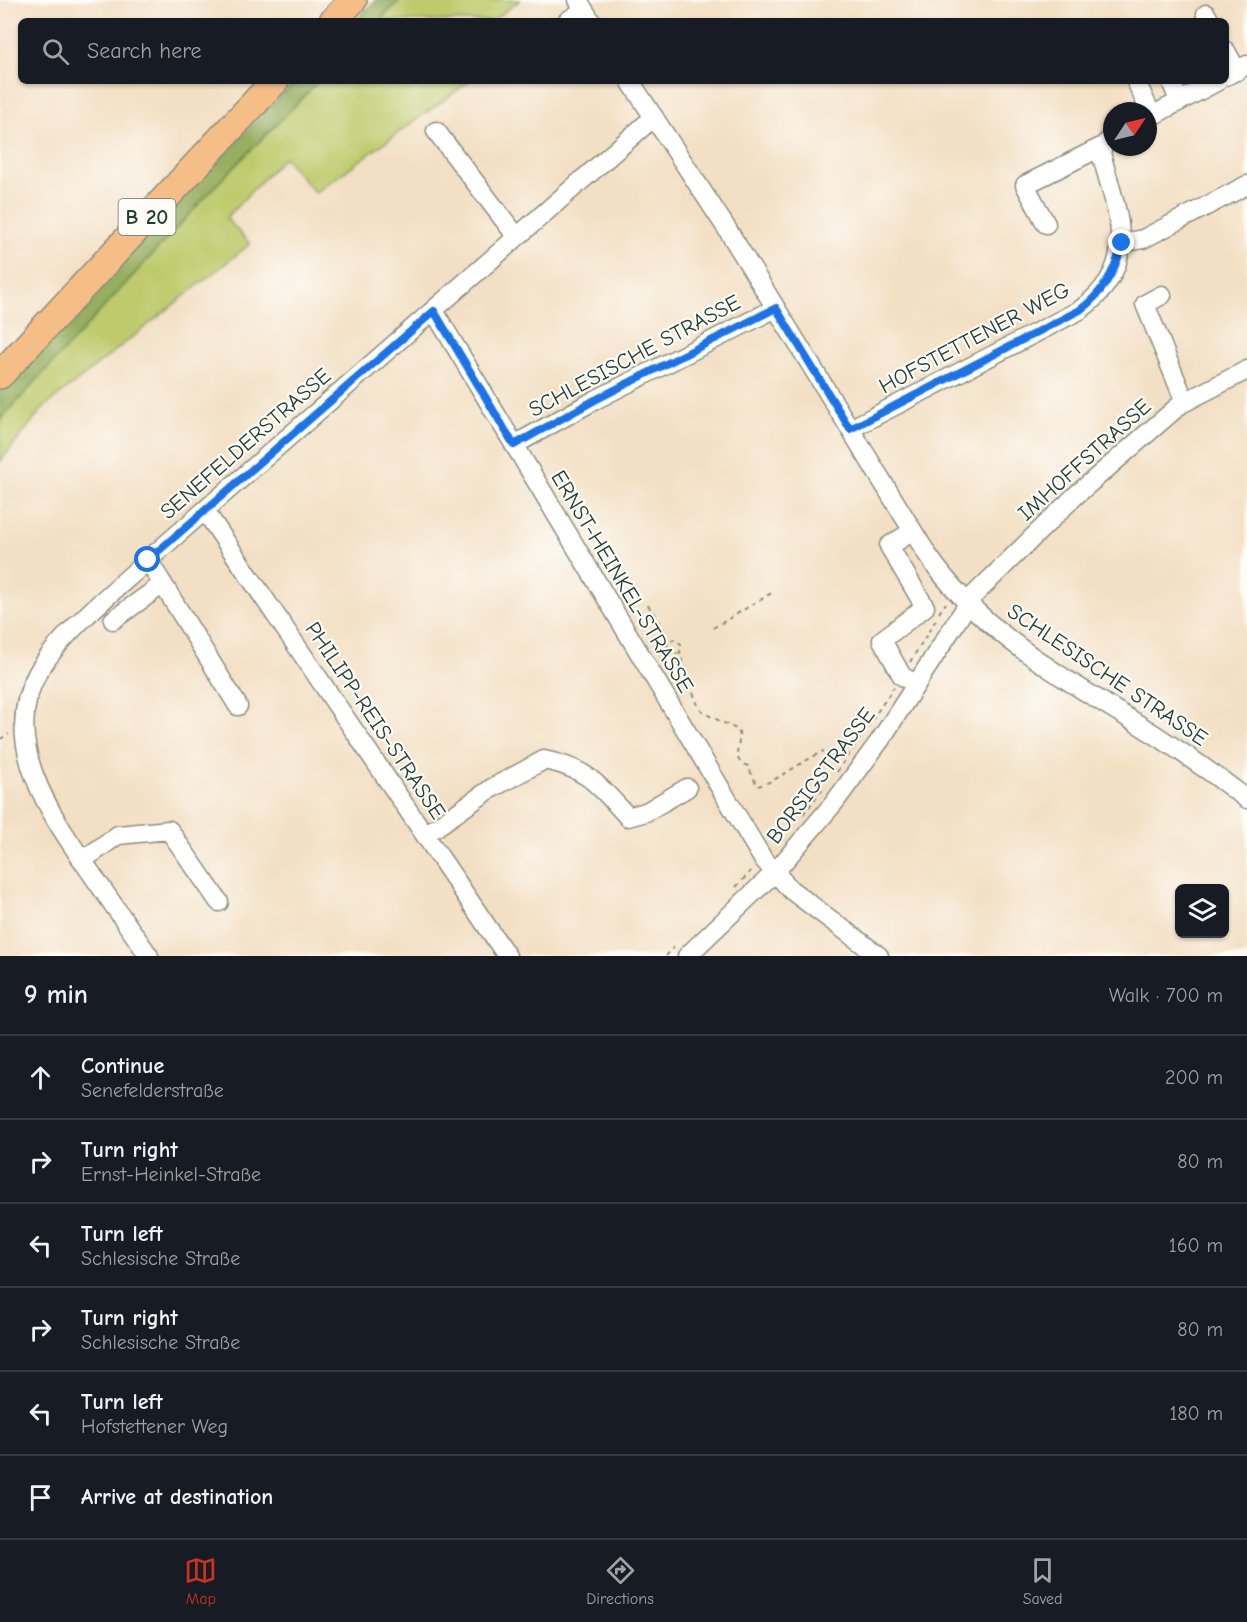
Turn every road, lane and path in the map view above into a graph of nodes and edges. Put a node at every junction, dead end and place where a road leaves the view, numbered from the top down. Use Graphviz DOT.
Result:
graph roads {
  1 [pos="353,0"];
  2 [pos="336,18"];
  3 [pos="1229,56"];
  4 [pos="1237,71"];
  5 [pos="272,84"];
  6 [pos="632,84"];
  7 [pos="1137,84"];
  8 [pos="1172,84"];
  9 [pos="1212,84"];
  10 [pos="1179,101"];
  11 [pos="1144,102"];
  12 [pos="1157,113"];
  13 [pos="654,117"];
  14 [pos="436,131"];
  15 [pos="1103,143"];
  16 [pos="1103,149"];
  17 [pos="1247,185"];
  18 [pos="1046,224"];
  19 [pos="517,237"];
  20 [pos="1122,243"];
  21 [pos="1162,295"];
  22 [pos="776,308"];
  23 [pos="434,311"];
  24 [pos="1247,370"];
  25 [pos="0,375"];
  26 [pos="1185,402"];
  27 [pos="850,429"];
  28 [pos="514,445"];
  29 [pos="205,511"];
  30 [pos="914,531"];
  31 [pos="148,560"];
  32 [pos="163,584"];
  33 [pos="775,591"];
  34 [pos="648,605"];
  35 [pos="964,608"];
  36 [pos="113,620"];
  37 [pos="713,628"];
  38 [pos="668,643"];
  39 [pos="680,653"];
  40 [pos="909,680"];
  41 [pos="238,706"];
  42 [pos="824,751"];
  43 [pos="834,775"];
  44 [pos="828,784"];
  45 [pos="687,788"];
  46 [pos="1247,799"];
  47 [pos="799,819"];
  48 [pos="425,835"];
  49 [pos="82,860"];
  50 [pos="769,866"];
  51 [pos="732,891"];
  52 [pos="219,902"];
  53 [pos="683,949"];
  54 [pos="150,956"];
  55 [pos="507,956"];
  56 [pos="666,956"];
  57 [pos="879,956"];
  1 -- 2 [label="highway"];
  3 -- 4 [label="street"];
  5 -- 25 [label="highway, B 20"];
  6 -- 13 [label="street, SCHLESISCHE STRASSE"];
  7 -- 11 [label="street"];
  8 -- 10 [label="street"];
  9 -- 10 [label="street"];
  10 -- 12 [label="street"];
  13 -- 19 [label="street, SENEFELDERSTRASSE"];
  13 -- 22 [label="street, SCHLESISCHE STRASSE"];
  14 -- 19 [label="street"];
  15 -- 18 [label="street"];
  16 -- 20 [label="street"];
  17 -- 20 [label="street"];
  19 -- 23 [label="street, SENEFELDERSTRASSE"];
  20 -- 27 [label="street, HOFSTETTENER WEG"];
  21 -- 26 [label="street"];
  22 -- 27 [label="street, SCHLESISCHE STRASSE"];
  22 -- 28 [label="street, SCHLESISCHE STRASSE"];
  23 -- 28 [label="street, ERNST-HEINKEL-STRASSE"];
  23 -- 29 [label="street, SENEFELDERSTRASSE"];
  24 -- 26 [label="street, IMHOFFSTRASSE"];
  26 -- 35 [label="street, IMHOFFSTRASSE"];
  27 -- 30 [label="street, SCHLESISCHE STRASSE"];
  28 -- 50 [label="street, ERNST-HEINKEL-STRASSE"];
  29 -- 31 [label="street, SENEFELDERSTRASSE"];
  29 -- 48 [label="street, PHILIPP-REIS-STRASSE"];
  30 -- 35 [label="street, SCHLESISCHE STRASSE"];
  30 -- 40 [label="street"];
  31 -- 32 [label="street"];
  31 -- 49 [label="street, SENEFELDERSTRASSE"];
  32 -- 36 [label="street"];
  32 -- 41 [label="street"];
  33 -- 37 [label="path"];
  34 -- 38 [label="path"];
  35 -- 40 [label="street, BORSIGSTRASSE"];
  35 -- 40 [label="path"];
  35 -- 46 [label="street, SCHLESISCHE STRASSE"];
  38 -- 39 [label="path"];
  38 -- 39 [label="path"];
  39 -- 42 [label="path"];
  40 -- 43 [label="path"];
  40 -- 50 [label="street, BORSIGSTRASSE"];
  44 -- 47 [label="path"];
  45 -- 48 [label="street"];
  48 -- 55 [label="street, PHILIPP-REIS-STRASSE"];
  49 -- 52 [label="street"];
  49 -- 54 [label="street, SENEFELDERSTRASSE"];
  50 -- 51 [label="path"];
  50 -- 53 [label="street, BORSIGSTRASSE"];
  50 -- 57 [label="street, ERNST-HEINKEL-STRASSE"];
  53 -- 56 [label="path"];
}
